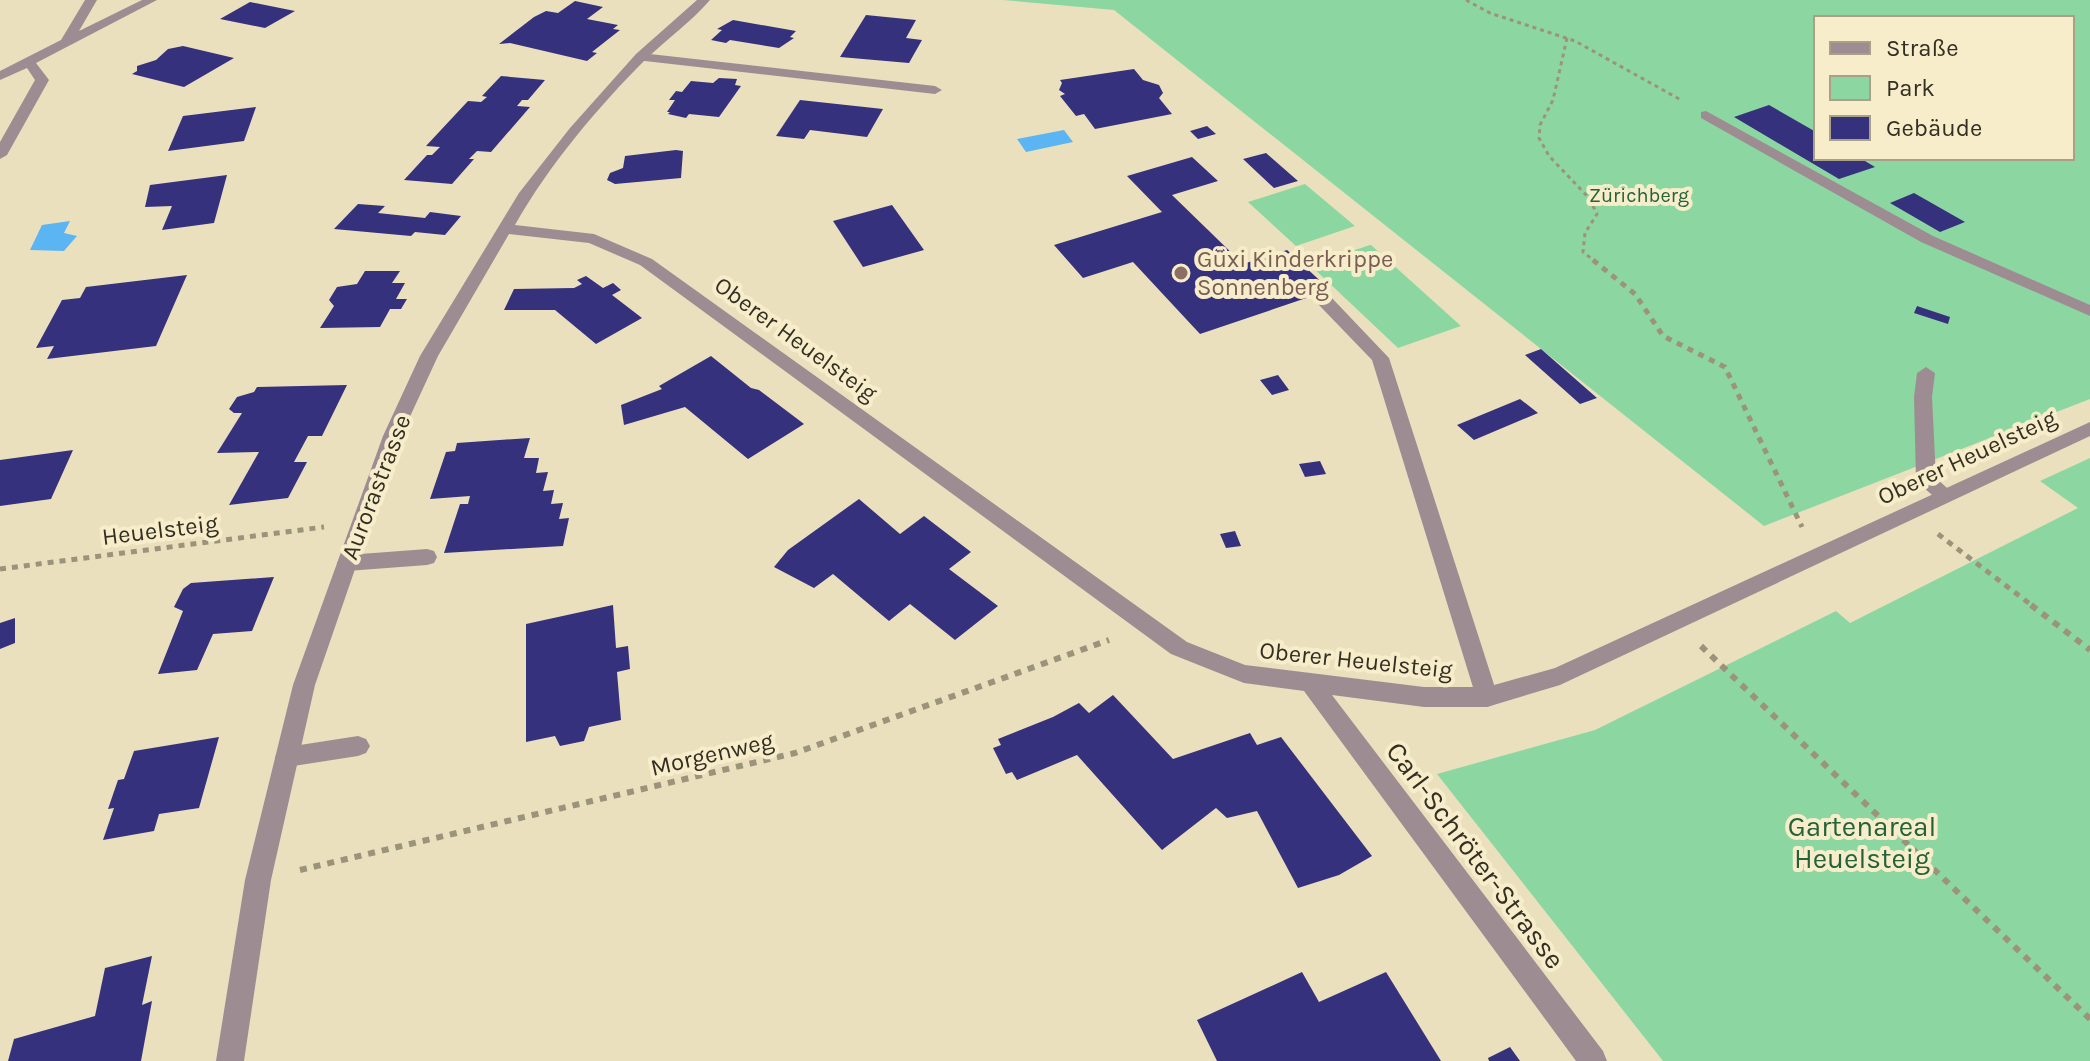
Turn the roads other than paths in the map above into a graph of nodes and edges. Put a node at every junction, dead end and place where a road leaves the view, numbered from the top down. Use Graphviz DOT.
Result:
graph roads {
  1 [pos="91,0"];
  2 [pos="151,0"];
  3 [pos="704,0"];
  4 [pos="65,44"];
  5 [pos="641,57"];
  6 [pos="29,62"];
  7 [pos="0,76"];
  8 [pos="935,90"];
  9 [pos="1706,115"];
  10 [pos="0,155"];
  11 [pos="503,229"];
  12 [pos="1324,300"];
  13 [pos="2090,311"];
  14 [pos="1926,373"];
  15 [pos="2090,428"];
  16 [pos="1946,496"];
  17 [pos="427,557"];
  18 [pos="347,563"];
  19 [pos="1312,685"];
  20 [pos="1487,697"];
  21 [pos="358,746"];
  22 [pos="287,757"];
  23 [pos="230,1061"];
  24 [pos="1593,1061"];
  1 -- 4 [label="street"];
  2 -- 4 [label="street"];
  3 -- 5 [label="street, Aurorastrasse"];
  4 -- 6 [label="street"];
  5 -- 8 [label="street"];
  5 -- 11 [label="street, Aurorastrasse"];
  6 -- 7 [label="street"];
  6 -- 10 [label="street"];
  9 -- 13 [label="street"];
  11 -- 18 [label="street, Aurorastrasse"];
  11 -- 19 [label="street, Oberer Heuelsteig"];
  12 -- 20 [label="street"];
  14 -- 16 [label="street"];
  15 -- 16 [label="street, Oberer Heuelsteig"];
  16 -- 20 [label="street, Oberer Heuelsteig"];
  17 -- 18 [label="street"];
  18 -- 22 [label="street, Aurorastrasse"];
  19 -- 20 [label="street, Oberer Heuelsteig"];
  19 -- 24 [label="street, Carl-Schröter-Strasse"];
  21 -- 22 [label="street"];
  22 -- 23 [label="street, Aurorastrasse"];
}
